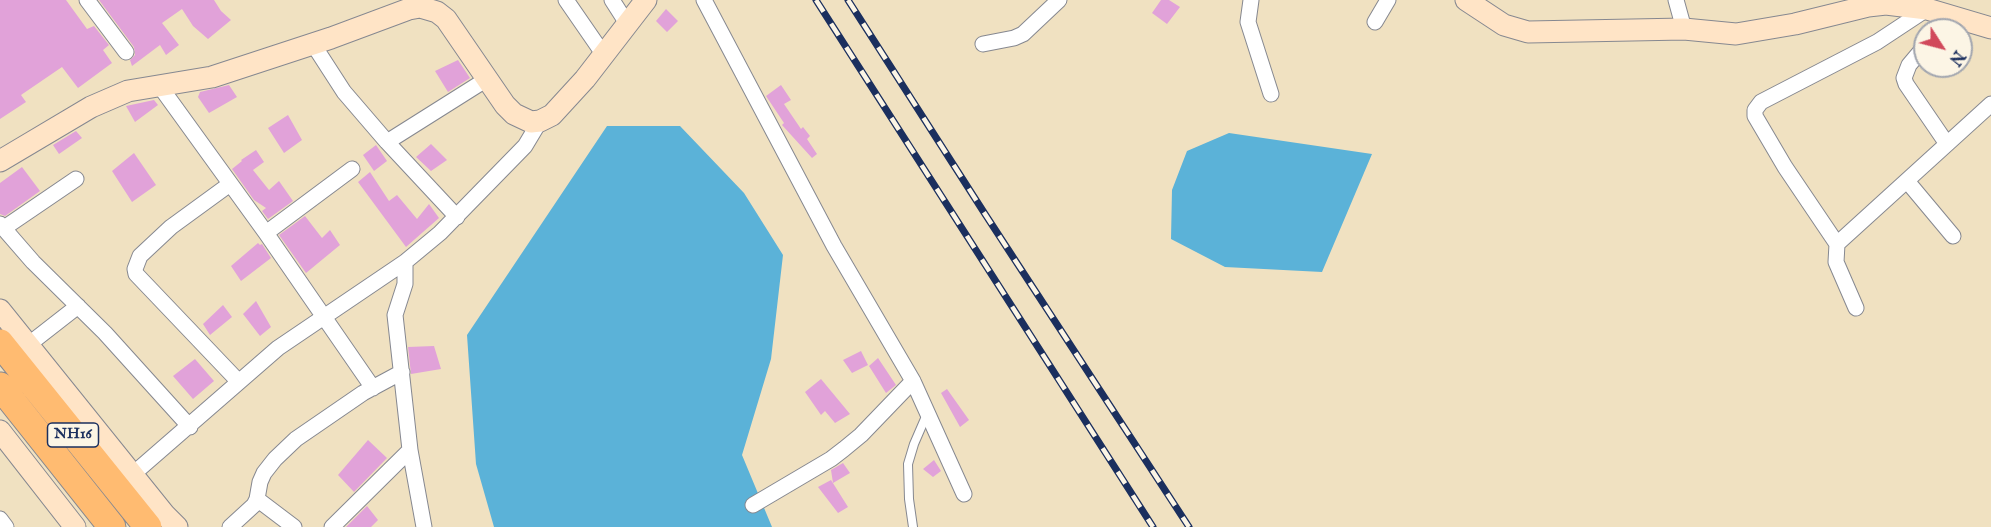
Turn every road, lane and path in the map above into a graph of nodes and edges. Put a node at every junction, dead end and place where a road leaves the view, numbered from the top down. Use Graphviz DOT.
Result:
graph roads {
  1 [pos="87,0"];
  2 [pos="566,0"];
  3 [pos="612,0"];
  4 [pos="646,0"];
  5 [pos="704,0"];
  6 [pos="1059,0"];
  7 [pos="1251,0"];
  8 [pos="1388,0"];
  9 [pos="1466,0"];
  10 [pos="1676,0"];
  11 [pos="1922,5"];
  12 [pos="1938,18"];
  13 [pos="1375,22"];
  14 [pos="628,25"];
  15 [pos="1973,26"];
  16 [pos="1991,28"];
  17 [pos="1684,29"];
  18 [pos="313,44"];
  19 [pos="982,44"];
  20 [pos="126,52"];
  21 [pos="604,56"];
  22 [pos="1913,60"];
  23 [pos="487,78"];
  24 [pos="159,85"];
  25 [pos="1271,94"];
  26 [pos="1991,104"];
  27 [pos="540,121"];
  28 [pos="387,142"];
  29 [pos="1947,144"];
  30 [pos="0,161"];
  31 [pos="352,169"];
  32 [pos="76,179"];
  33 [pos="1907,181"];
  34 [pos="230,184"];
  35 [pos="457,217"];
  36 [pos="2,226"];
  37 [pos="266,233"];
  38 [pos="1953,236"];
  39 [pos="1837,244"];
  40 [pos="405,262"];
  41 [pos="78,306"];
  42 [pos="1856,308"];
  43 [pos="0,310"];
  44 [pos="324,317"];
  45 [pos="0,343"];
  46 [pos="28,345"];
  47 [pos="402,372"];
  48 [pos="913,381"];
  49 [pos="239,382"];
  50 [pos="0,386"];
  51 [pos="373,388"];
  52 [pos="927,413"];
  53 [pos="190,427"];
  54 [pos="0,431"];
  55 [pos="410,450"];
  56 [pos="132,475"];
  57 [pos="963,494"];
  58 [pos="258,499"];
  59 [pos="753,505"];
  60 [pos="0,519"];
  61 [pos="68,524"];
  62 [pos="6,527"];
  63 [pos="112,527"];
  64 [pos="148,527"];
  65 [pos="177,527"];
  66 [pos="230,527"];
  67 [pos="294,527"];
  68 [pos="332,527"];
  69 [pos="424,527"];
  70 [pos="913,527"];
  1 -- 20 [label="street"];
  2 -- 21 [label="street"];
  3 -- 14 [label="street"];
  4 -- 14 [label="main road"];
  5 -- 48 [label="street"];
  6 -- 19 [label="street"];
  7 -- 25 [label="street"];
  8 -- 13 [label="street"];
  9 -- 17 [label="main road"];
  10 -- 17 [label="street"];
  11 -- 12 [label="main road"];
  11 -- 17 [label="main road"];
  11 -- 39 [label="street"];
  14 -- 21 [label="main road"];
  15 -- 16 [label="main road"];
  18 -- 23 [label="main road"];
  18 -- 24 [label="main road"];
  18 -- 28 [label="street"];
  21 -- 27 [label="main road"];
  22 -- 29 [label="street"];
  23 -- 27 [label="main road"];
  23 -- 28 [label="street"];
  24 -- 30 [label="main road"];
  24 -- 34 [label="street"];
  26 -- 29 [label="street"];
  27 -- 35 [label="street"];
  28 -- 35 [label="street"];
  29 -- 33 [label="street"];
  31 -- 37 [label="street"];
  32 -- 36 [label="street"];
  33 -- 38 [label="street"];
  33 -- 39 [label="street"];
  34 -- 37 [label="street"];
  34 -- 49 [label="street"];
  35 -- 40 [label="street"];
  36 -- 41 [label="street"];
  37 -- 44 [label="street"];
  39 -- 42 [label="street"];
  40 -- 44 [label="street"];
  40 -- 47 [label="street"];
  41 -- 46 [label="street"];
  41 -- 53 [label="street"];
  43 -- 46 [label="main road"];
  44 -- 49 [label="street"];
  44 -- 51 [label="street"];
  45 -- 64 [label="highway, NH16"];
  46 -- 56 [label="main road"];
  47 -- 51 [label="street"];
  47 -- 55 [label="street"];
  48 -- 52 [label="street"];
  48 -- 59 [label="street"];
  49 -- 53 [label="street"];
  50 -- 63 [label="highway, NH16"];
  51 -- 58 [label="street"];
  52 -- 57 [label="street"];
  52 -- 70 [label="lane"];
  53 -- 56 [label="street"];
  54 -- 61 [label="main road"];
  55 -- 68 [label="street"];
  55 -- 69 [label="street"];
  56 -- 65 [label="main road"];
  58 -- 66 [label="street"];
  58 -- 67 [label="street"];
  60 -- 62 [label="street"];
}
